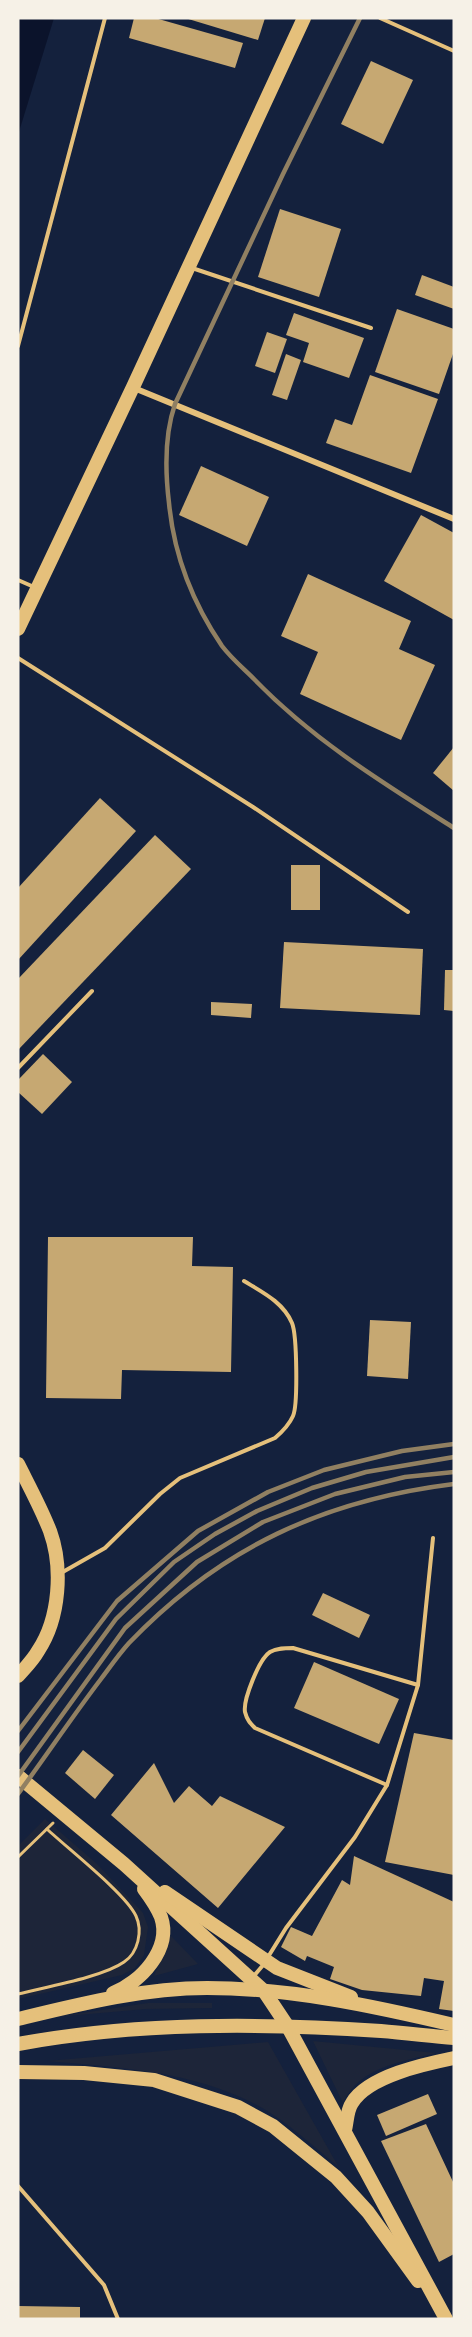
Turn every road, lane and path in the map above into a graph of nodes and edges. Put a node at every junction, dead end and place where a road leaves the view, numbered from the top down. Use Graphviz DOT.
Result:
graph roads {
  1 [pos="105,18"];
  2 [pos="304,18"];
  3 [pos="380,18"];
  4 [pos="454,51"];
  5 [pos="189,267"];
  6 [pos="371,328"];
  7 [pos="18,345"];
  8 [pos="134,387"];
  9 [pos="454,519"];
  10 [pos="18,580"];
  11 [pos="37,589"];
  12 [pos="18,629"];
  13 [pos="18,658"];
  14 [pos="408,912"];
  15 [pos="92,991"];
  16 [pos="18,1068"];
  17 [pos="243,1281"];
  18 [pos="18,1464"];
  19 [pos="433,1538"];
  20 [pos="58,1574"];
  21 [pos="18,1676"];
  22 [pos="418,1685"];
  23 [pos="18,1776"];
  24 [pos="387,1785"];
  25 [pos="63,1813"];
  26 [pos="47,1829"];
  27 [pos="18,1857"];
  28 [pos="124,1864"];
  29 [pos="266,1961"];
  30 [pos="251,1979"];
  31 [pos="264,1991"];
  32 [pos="18,1994"];
  33 [pos="94,2001"];
  34 [pos="374,2006"];
  35 [pos="18,2019"];
  36 [pos="454,2025"];
  37 [pos="288,2027"];
  38 [pos="454,2038"];
  39 [pos="18,2044"];
  40 [pos="454,2058"];
  41 [pos="18,2072"];
  42 [pos="345,2130"];
  43 [pos="18,2186"];
  44 [pos="118,2319"];
  45 [pos="446,2319"];
  1 -- 7 [label="lane"];
  2 -- 5 [label="main road"];
  3 -- 4 [label="lane"];
  5 -- 6 [label="lane"];
  5 -- 8 [label="main road"];
  8 -- 9 [label="street"];
  8 -- 11 [label="main road"];
  10 -- 11 [label="lane"];
  11 -- 12 [label="main road"];
  13 -- 14 [label="lane"];
  15 -- 16 [label="lane"];
  17 -- 20 [label="lane"];
  18 -- 20 [label="main road"];
  19 -- 22 [label="lane"];
  20 -- 21 [label="main road"];
  22 -- 24 [label="lane"];
  22 -- 24 [label="lane"];
  23 -- 25 [label="main road"];
  24 -- 29 [label="lane"];
  25 -- 26 [label="path"];
  25 -- 28 [label="main road"];
  26 -- 27 [label="path"];
  26 -- 32 [label="path"];
  28 -- 29 [label="main road"];
  28 -- 30 [label="main road"];
  28 -- 33 [label="main road"];
  29 -- 30 [label="lane"];
  29 -- 34 [label="main road"];
  30 -- 31 [label="main road"];
  31 -- 33 [label="main road"];
  31 -- 34 [label="main road"];
  31 -- 37 [label="main road"];
  33 -- 35 [label="main road"];
  34 -- 36 [label="main road"];
  37 -- 38 [label="main road"];
  37 -- 39 [label="main road"];
  37 -- 42 [label="main road"];
  40 -- 42 [label="main road"];
  41 -- 45 [label="main road"];
  42 -- 45 [label="main road"];
  43 -- 44 [label="lane"];
}
